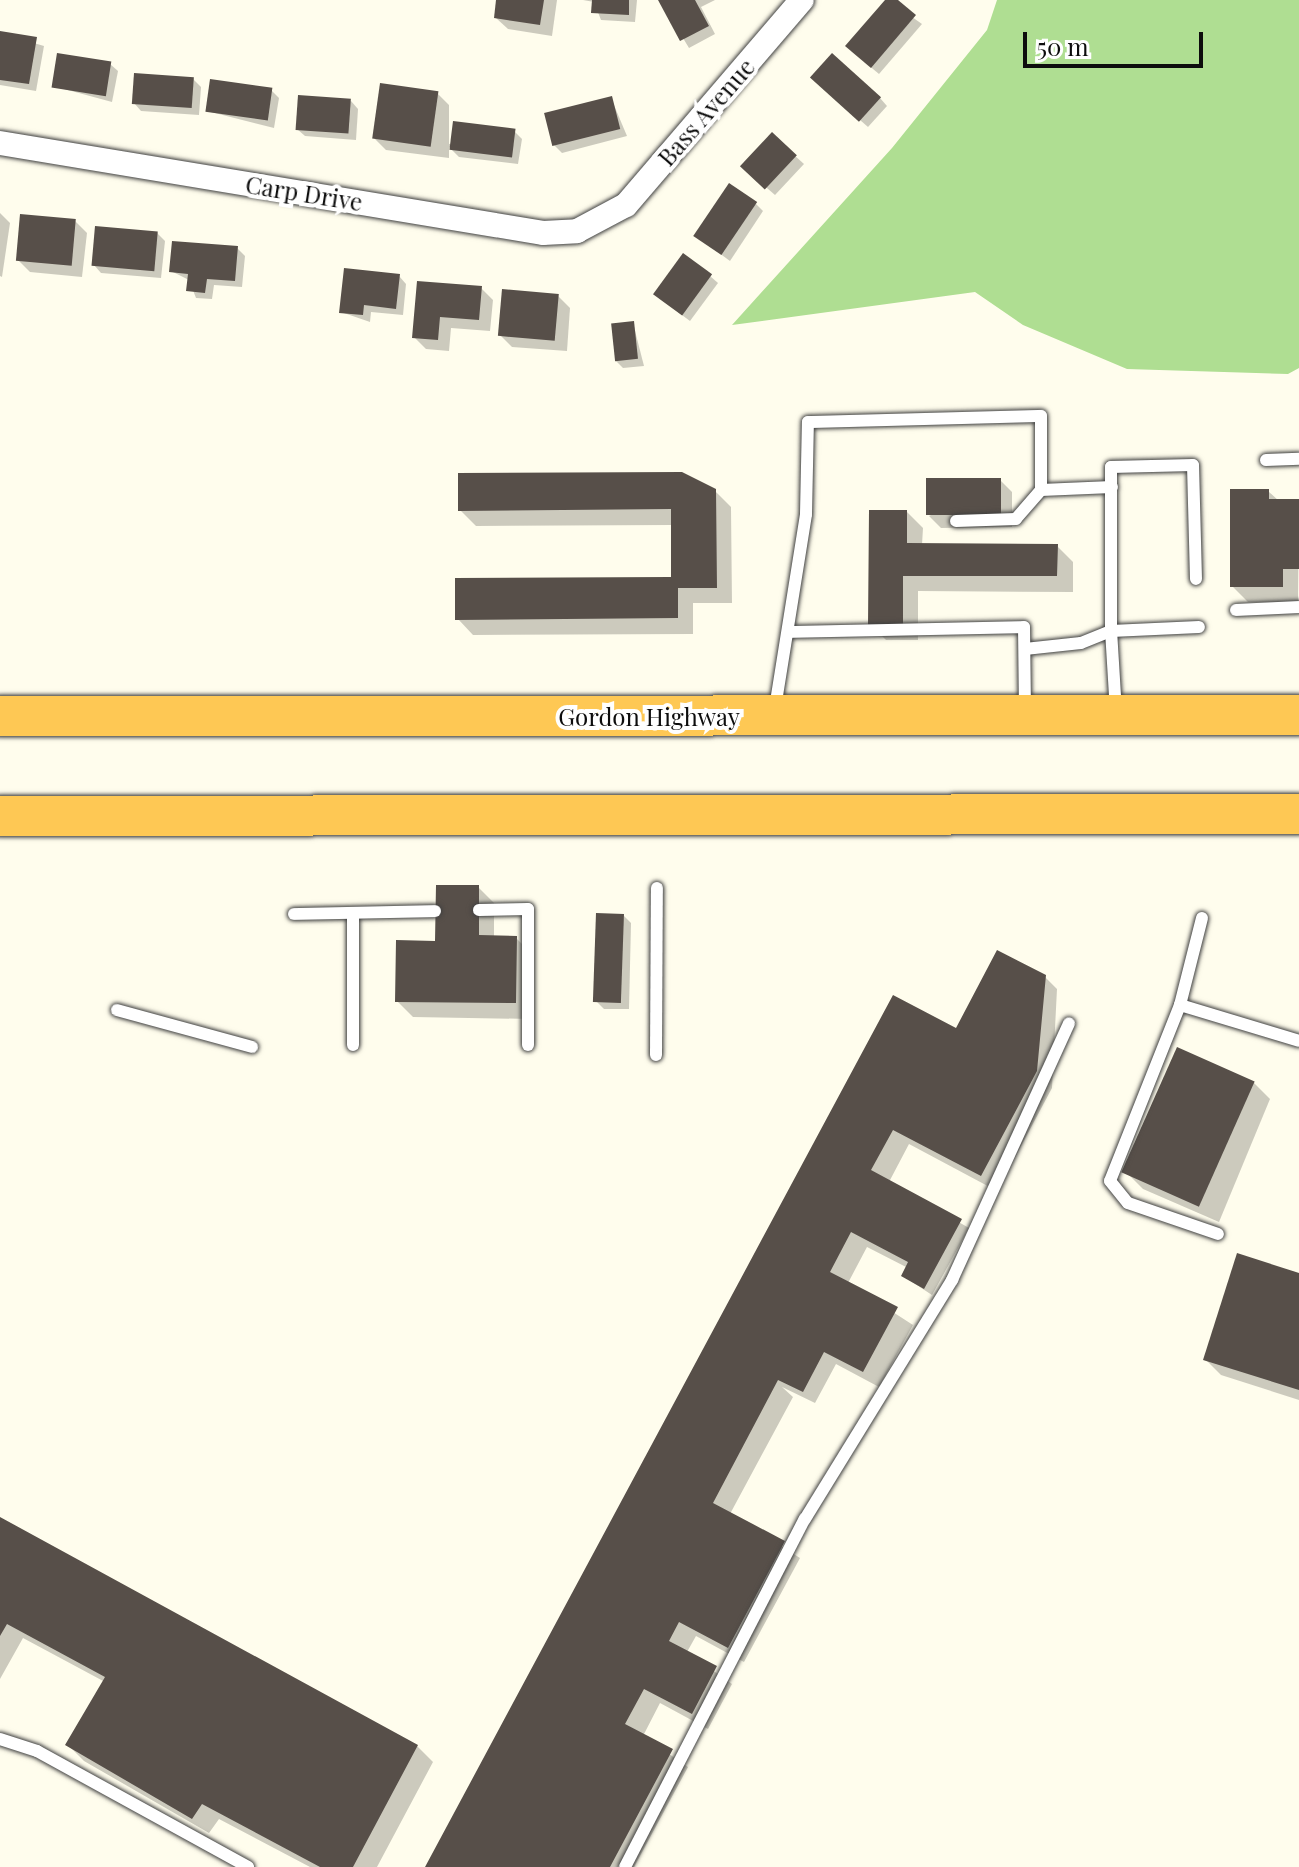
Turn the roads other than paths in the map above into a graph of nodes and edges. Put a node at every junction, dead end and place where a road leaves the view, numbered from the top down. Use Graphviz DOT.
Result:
graph roads {
  1 [pos="802,0"];
  2 [pos="0,143"];
  3 [pos="606,220"];
  4 [pos="1299,459"];
  5 [pos="1266,460"];
  6 [pos="1112,487"];
  7 [pos="1041,490"];
  8 [pos="956,521"];
  9 [pos="1196,579"];
  10 [pos="1299,607"];
  11 [pos="1236,610"];
  12 [pos="1199,627"];
  13 [pos="1111,631"];
  14 [pos="788,632"];
  15 [pos="1025,649"];
  16 [pos="1025,715"];
  17 [pos="1116,715"];
  18 [pos="1299,715"];
  19 [pos="0,716"];
  20 [pos="773,718"];
  21 [pos="1299,814"];
  22 [pos="0,816"];
  23 [pos="657,888"];
  24 [pos="479,910"];
  25 [pos="435,911"];
  26 [pos="353,913"];
  27 [pos="294,914"];
  28 [pos="1202,918"];
  29 [pos="1180,1005"];
  30 [pos="117,1010"];
  31 [pos="1069,1023"];
  32 [pos="1299,1041"];
  33 [pos="353,1045"];
  34 [pos="528,1045"];
  35 [pos="252,1047"];
  36 [pos="656,1055"];
  37 [pos="1218,1234"];
  38 [pos="0,1739"];
  39 [pos="248,1867"];
  40 [pos="625,1867"];
  1 -- 3 [label="street, Bass Avenue"];
  2 -- 3 [label="street, Carp Drive"];
  4 -- 5 [label="lane"];
  6 -- 7 [label="lane"];
  6 -- 9 [label="lane"];
  6 -- 13 [label="lane"];
  7 -- 8 [label="lane"];
  7 -- 14 [label="lane"];
  10 -- 11 [label="lane"];
  12 -- 13 [label="lane"];
  13 -- 15 [label="lane"];
  13 -- 17 [label="lane"];
  14 -- 15 [label="lane"];
  14 -- 20 [label="lane"];
  15 -- 16 [label="lane"];
  16 -- 17 [label="highway, Gordon Highway"];
  16 -- 20 [label="highway, Gordon Highway"];
  17 -- 18 [label="highway, Gordon Highway"];
  19 -- 20 [label="highway, Gordon Highway"];
  21 -- 22 [label="highway"];
  23 -- 36 [label="lane"];
  24 -- 34 [label="lane"];
  25 -- 26 [label="lane"];
  26 -- 27 [label="lane"];
  26 -- 33 [label="lane"];
  28 -- 29 [label="lane"];
  29 -- 32 [label="lane"];
  29 -- 37 [label="lane"];
  30 -- 35 [label="lane"];
  31 -- 40 [label="lane"];
  38 -- 39 [label="lane"];
}
